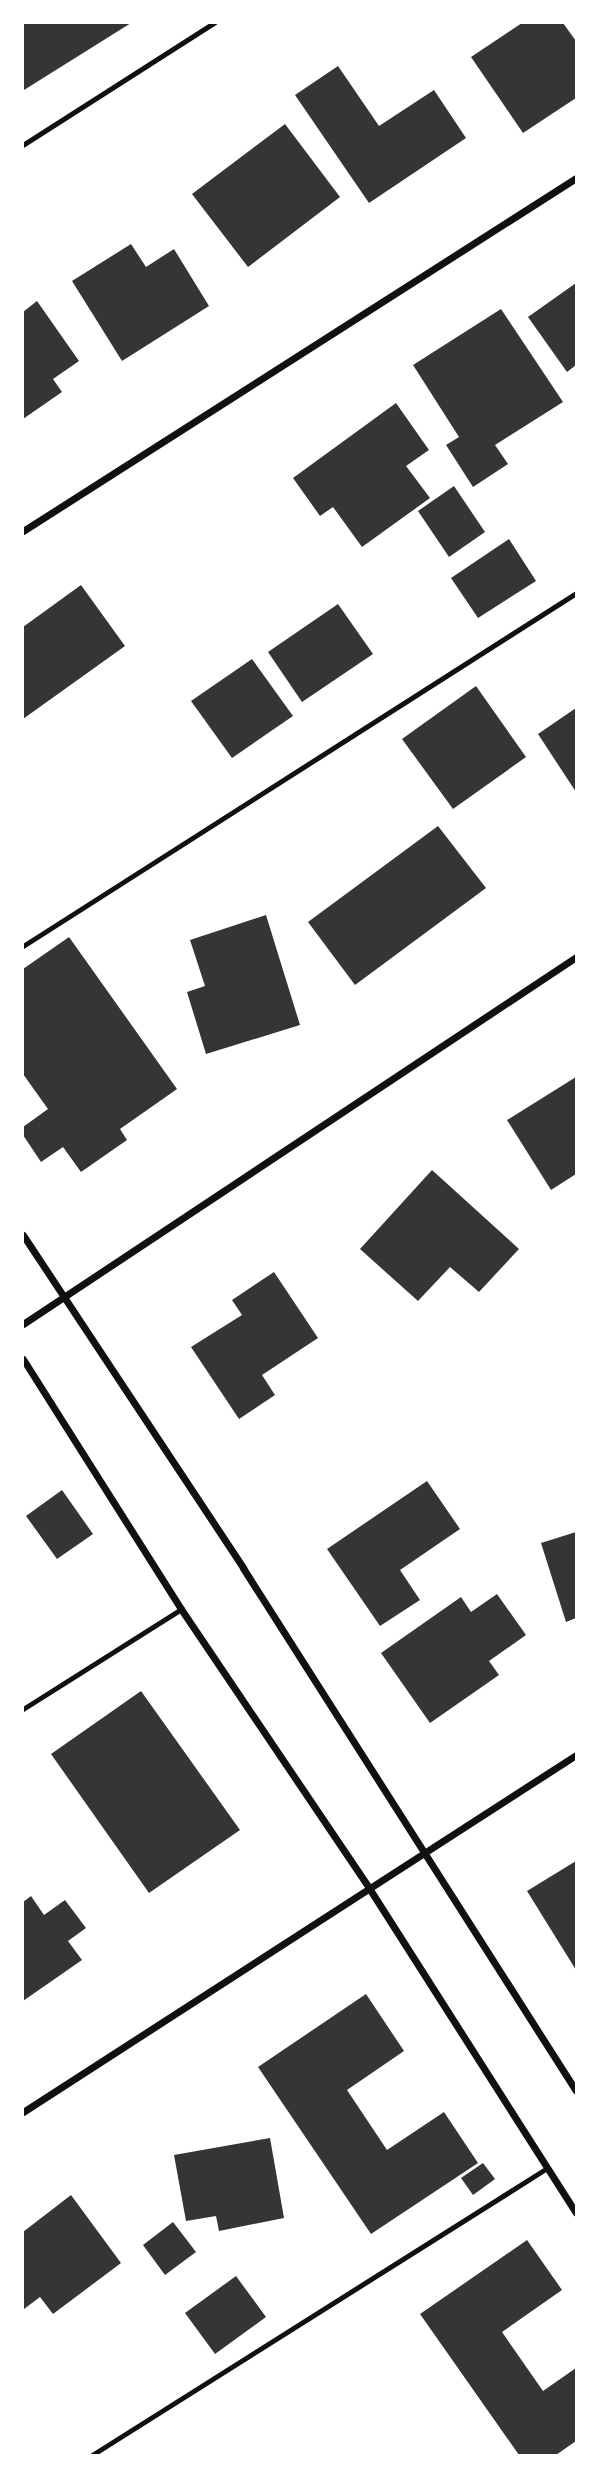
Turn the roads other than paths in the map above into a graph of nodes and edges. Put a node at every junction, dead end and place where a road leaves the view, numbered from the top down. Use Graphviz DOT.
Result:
graph roads {
  1 [pos="576,178"];
  2 [pos="23,531"];
  3 [pos="576,593"];
  4 [pos="23,946"];
  5 [pos="576,957"];
  6 [pos="23,1235"];
  7 [pos="63,1297"];
  8 [pos="23,1324"];
  9 [pos="23,1359"];
  10 [pos="181,1609"];
  11 [pos="23,1709"];
  12 [pos="576,1755"];
  13 [pos="426,1854"];
  14 [pos="369,1888"];
  15 [pos="576,2091"];
  16 [pos="23,2112"];
  17 [pos="547,2168"];
  18 [pos="576,2213"];
  19 [pos="92,2455"];
  1 -- 2 [label="street"];
  3 -- 4 [label="lane"];
  5 -- 7 [label="street"];
  6 -- 7 [label="street"];
  7 -- 8 [label="street"];
  7 -- 13 [label="street"];
  9 -- 10 [label="street"];
  10 -- 11 [label="lane"];
  10 -- 14 [label="street"];
  12 -- 13 [label="street"];
  13 -- 14 [label="street"];
  13 -- 15 [label="street"];
  14 -- 16 [label="street"];
  14 -- 17 [label="street"];
  17 -- 18 [label="street"];
  17 -- 19 [label="lane"];
}
